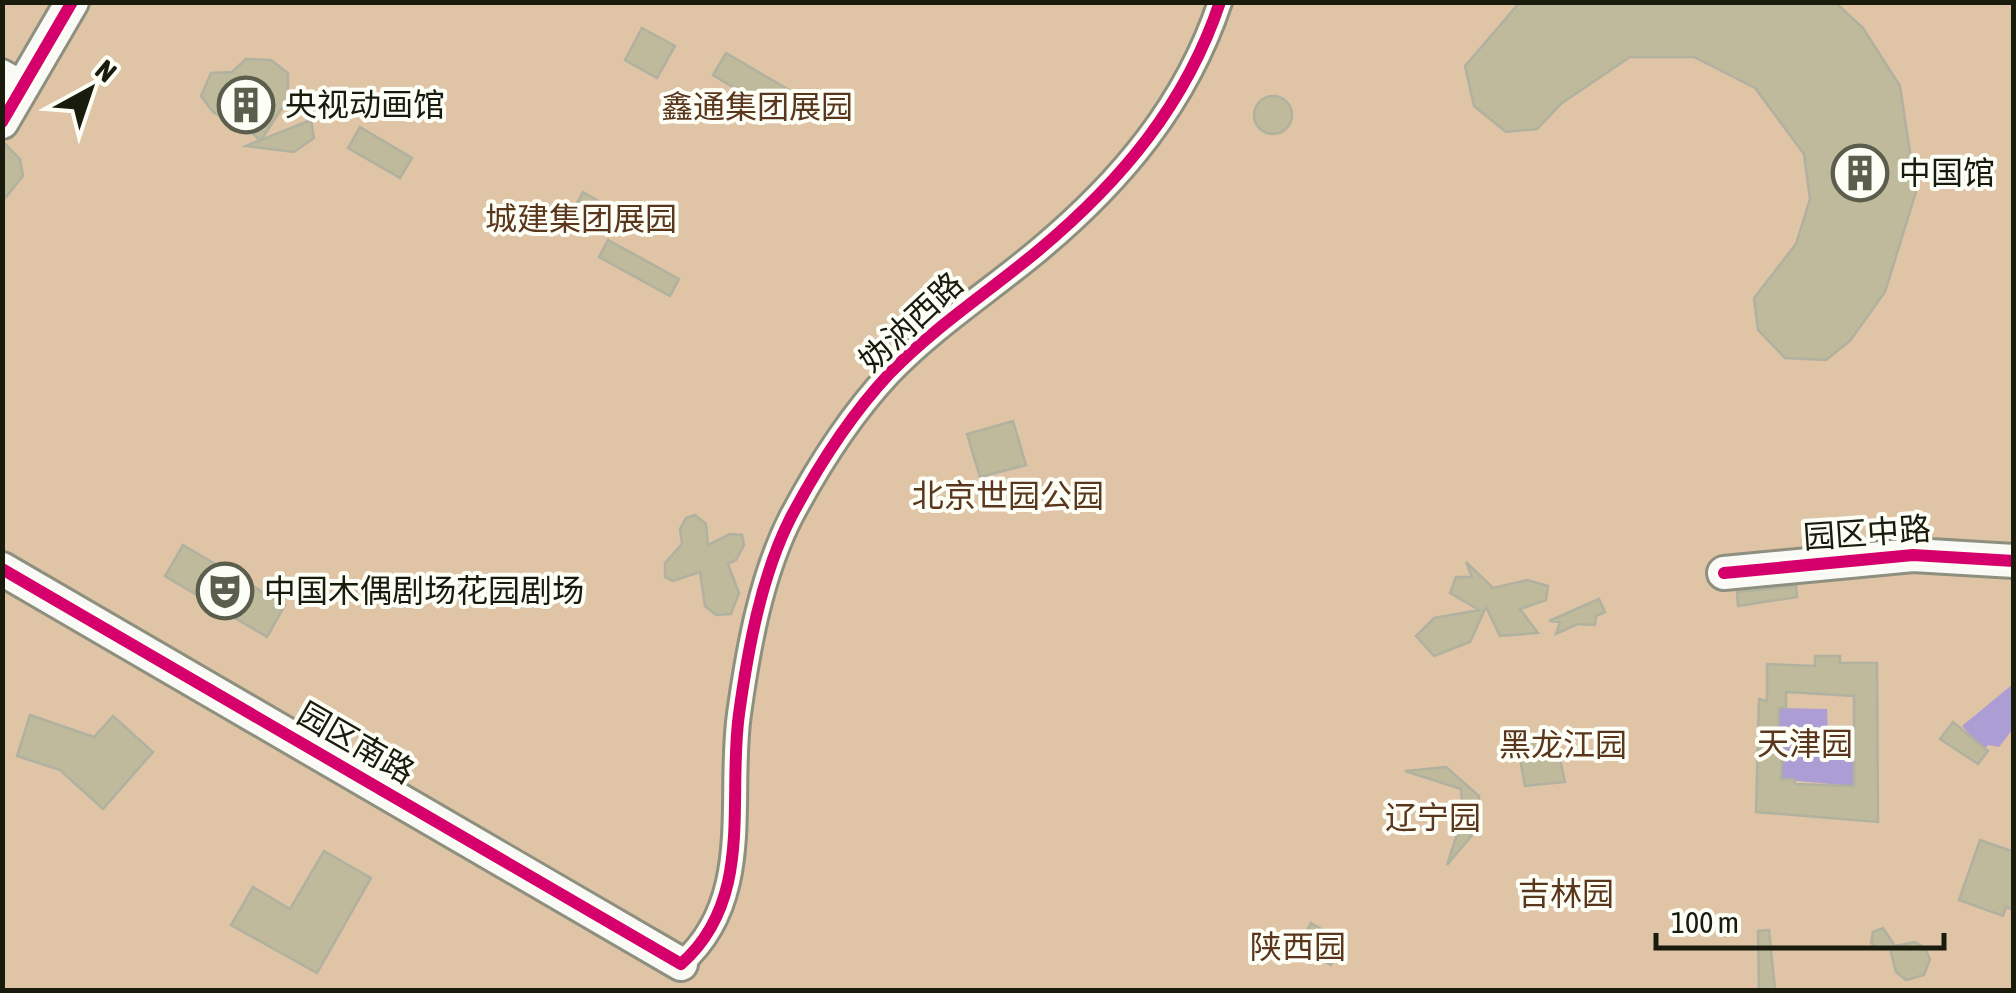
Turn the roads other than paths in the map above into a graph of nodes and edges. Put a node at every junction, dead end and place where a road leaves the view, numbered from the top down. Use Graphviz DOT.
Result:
graph roads {
  1 [pos="72,2"];
  2 [pos="1220,2"];
  3 [pos="14,78"];
  4 [pos="2,122"];
  5 [pos="2014,562"];
  6 [pos="2,569"];
  7 [pos="1724,573"];
  8 [pos="681,964"];
  1 -- 3 [label="street"];
  2 -- 8 [label="street, 妫汭西路"];
  3 -- 4 [label="street"];
  5 -- 7 [label="street, 园区中路"];
  6 -- 8 [label="street, 园区南路"];
}
